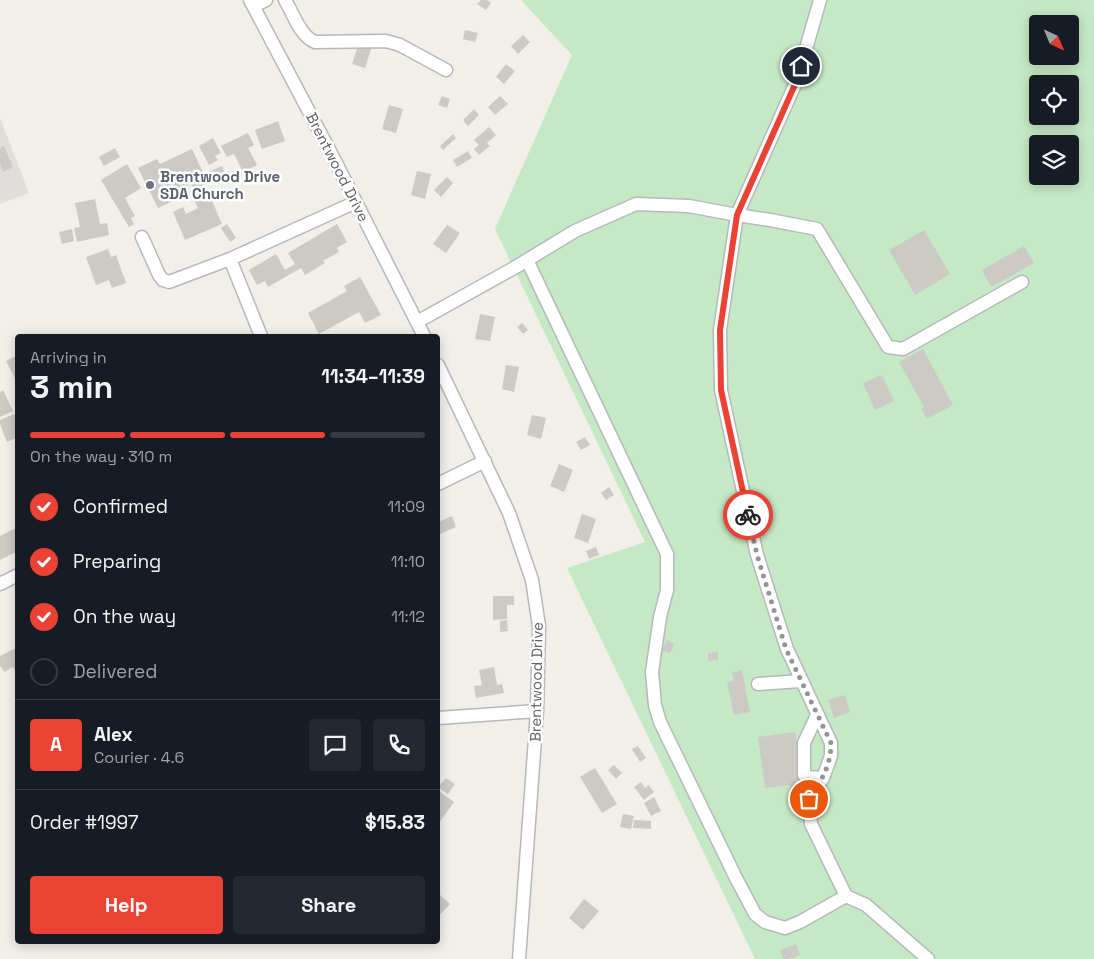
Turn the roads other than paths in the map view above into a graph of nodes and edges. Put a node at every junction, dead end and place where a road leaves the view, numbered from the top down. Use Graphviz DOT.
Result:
graph roads {
  1 [pos="266,0"];
  2 [pos="285,0"];
  3 [pos="820,0"];
  4 [pos="252,3"];
  5 [pos="446,70"];
  6 [pos="356,202"];
  7 [pos="737,215"];
  8 [pos="142,238"];
  9 [pos="230,259"];
  10 [pos="527,260"];
  11 [pos="1022,282"];
  12 [pos="417,322"];
  13 [pos="260,334"];
  14 [pos="423,334"];
  15 [pos="440,369"];
  16 [pos="485,461"];
  17 [pos="440,483"];
  18 [pos="15,577"];
  19 [pos="0,584"];
  20 [pos="800,681"];
  21 [pos="758,684"];
  22 [pos="537,711"];
  23 [pos="817,715"];
  24 [pos="440,718"];
  25 [pos="823,778"];
  26 [pos="846,896"];
  27 [pos="519,959"];
  28 [pos="928,959"];
  1 -- 4 [label="street"];
  2 -- 5 [label="street"];
  3 -- 7 [label="street"];
  4 -- 6 [label="street, Brentwood Drive"];
  6 -- 9 [label="street"];
  6 -- 12 [label="street, Brentwood Drive"];
  7 -- 10 [label="street"];
  7 -- 11 [label="street"];
  7 -- 20 [label="street"];
  8 -- 9 [label="street"];
  9 -- 13 [label="street"];
  10 -- 12 [label="street"];
  10 -- 26 [label="street"];
  12 -- 14 [label="street, Brentwood Drive"];
  15 -- 16 [label="street, Brentwood Drive"];
  16 -- 17 [label="street"];
  16 -- 22 [label="street, Brentwood Drive"];
  18 -- 19 [label="street"];
  20 -- 21 [label="street"];
  20 -- 23 [label="street"];
  22 -- 24 [label="street"];
  22 -- 27 [label="street, Brentwood Drive"];
  23 -- 25 [label="street"];
  23 -- 25 [label="street"];
  25 -- 26 [label="street"];
  26 -- 28 [label="street"];
}
